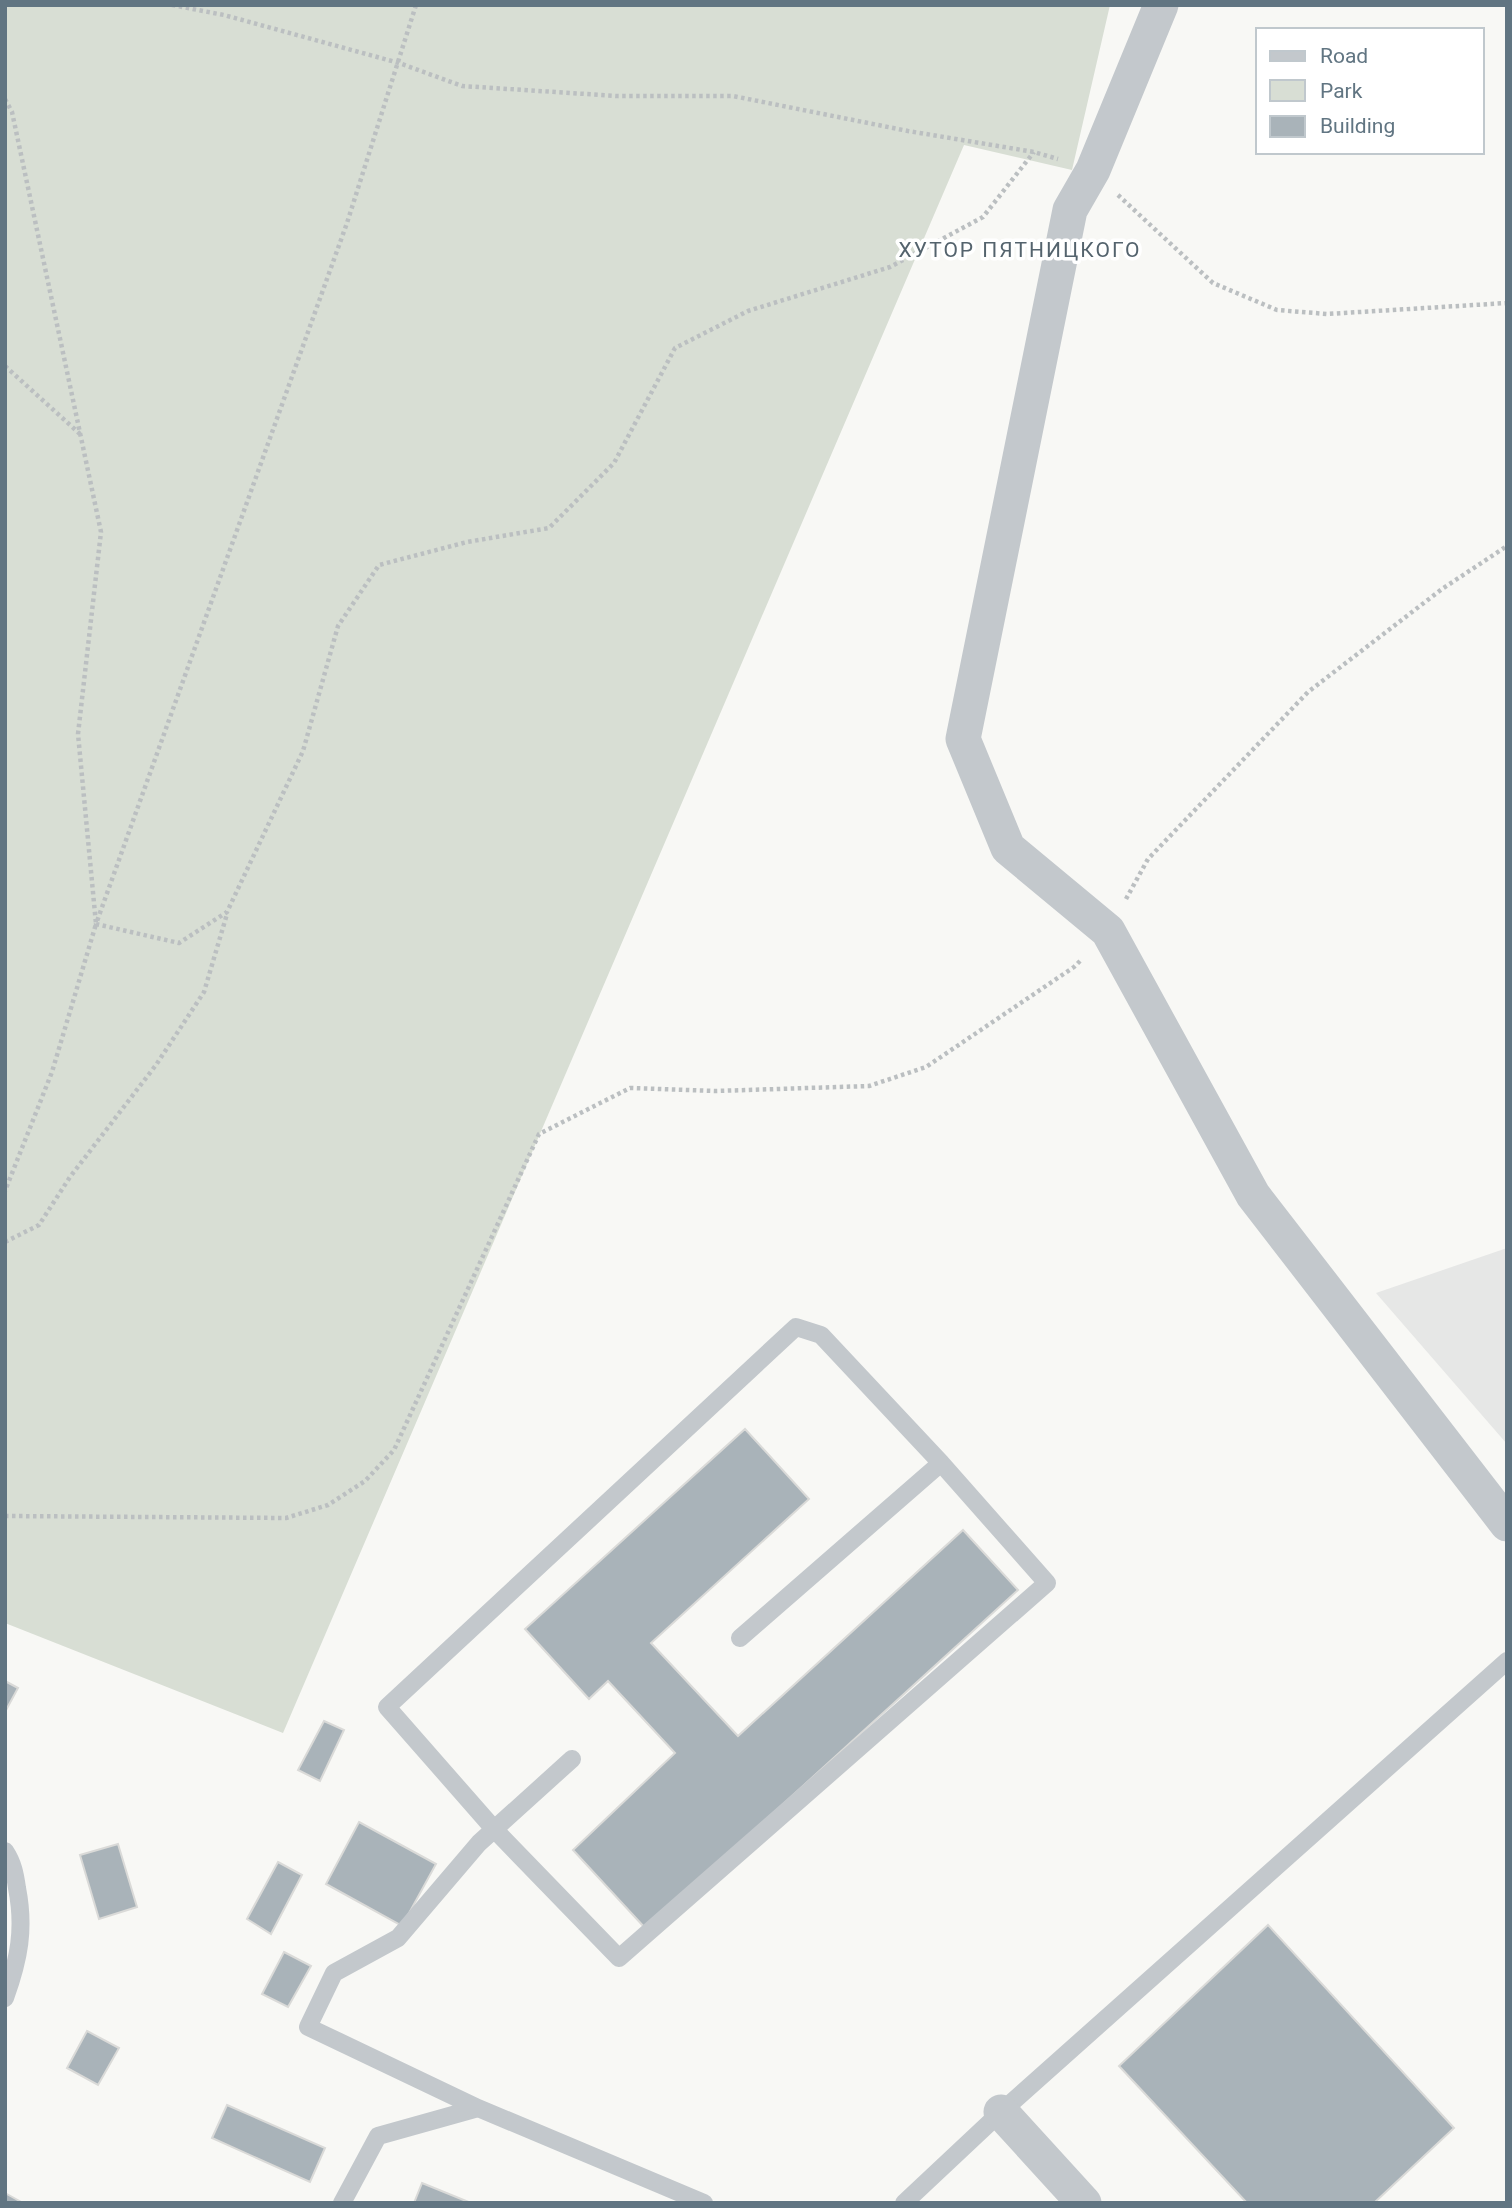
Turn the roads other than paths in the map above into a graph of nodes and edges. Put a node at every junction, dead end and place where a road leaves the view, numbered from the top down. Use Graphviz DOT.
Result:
graph roads {
  1 [pos="1161,5"];
  2 [pos="941,1464"];
  3 [pos="1507,1524"];
  4 [pos="740,1639"];
  5 [pos="1507,1661"];
  6 [pos="572,1759"];
  7 [pos="494,1829"];
  8 [pos="5,1851"];
  9 [pos="5,1998"];
  10 [pos="478,2108"];
  11 [pos="1001,2112"];
  12 [pos="342,2203"];
  13 [pos="704,2203"];
  14 [pos="904,2203"];
  15 [pos="1084,2203"];
  1 -- 3 [label="street"];
  2 -- 4 [label="lane"];
  2 -- 7 [label="lane"];
  2 -- 7 [label="lane"];
  5 -- 11 [label="lane"];
  6 -- 7 [label="lane"];
  7 -- 10 [label="lane"];
  8 -- 9 [label="lane"];
  10 -- 12 [label="lane"];
  10 -- 13 [label="lane"];
  11 -- 14 [label="lane"];
  11 -- 15 [label="street"];
}
